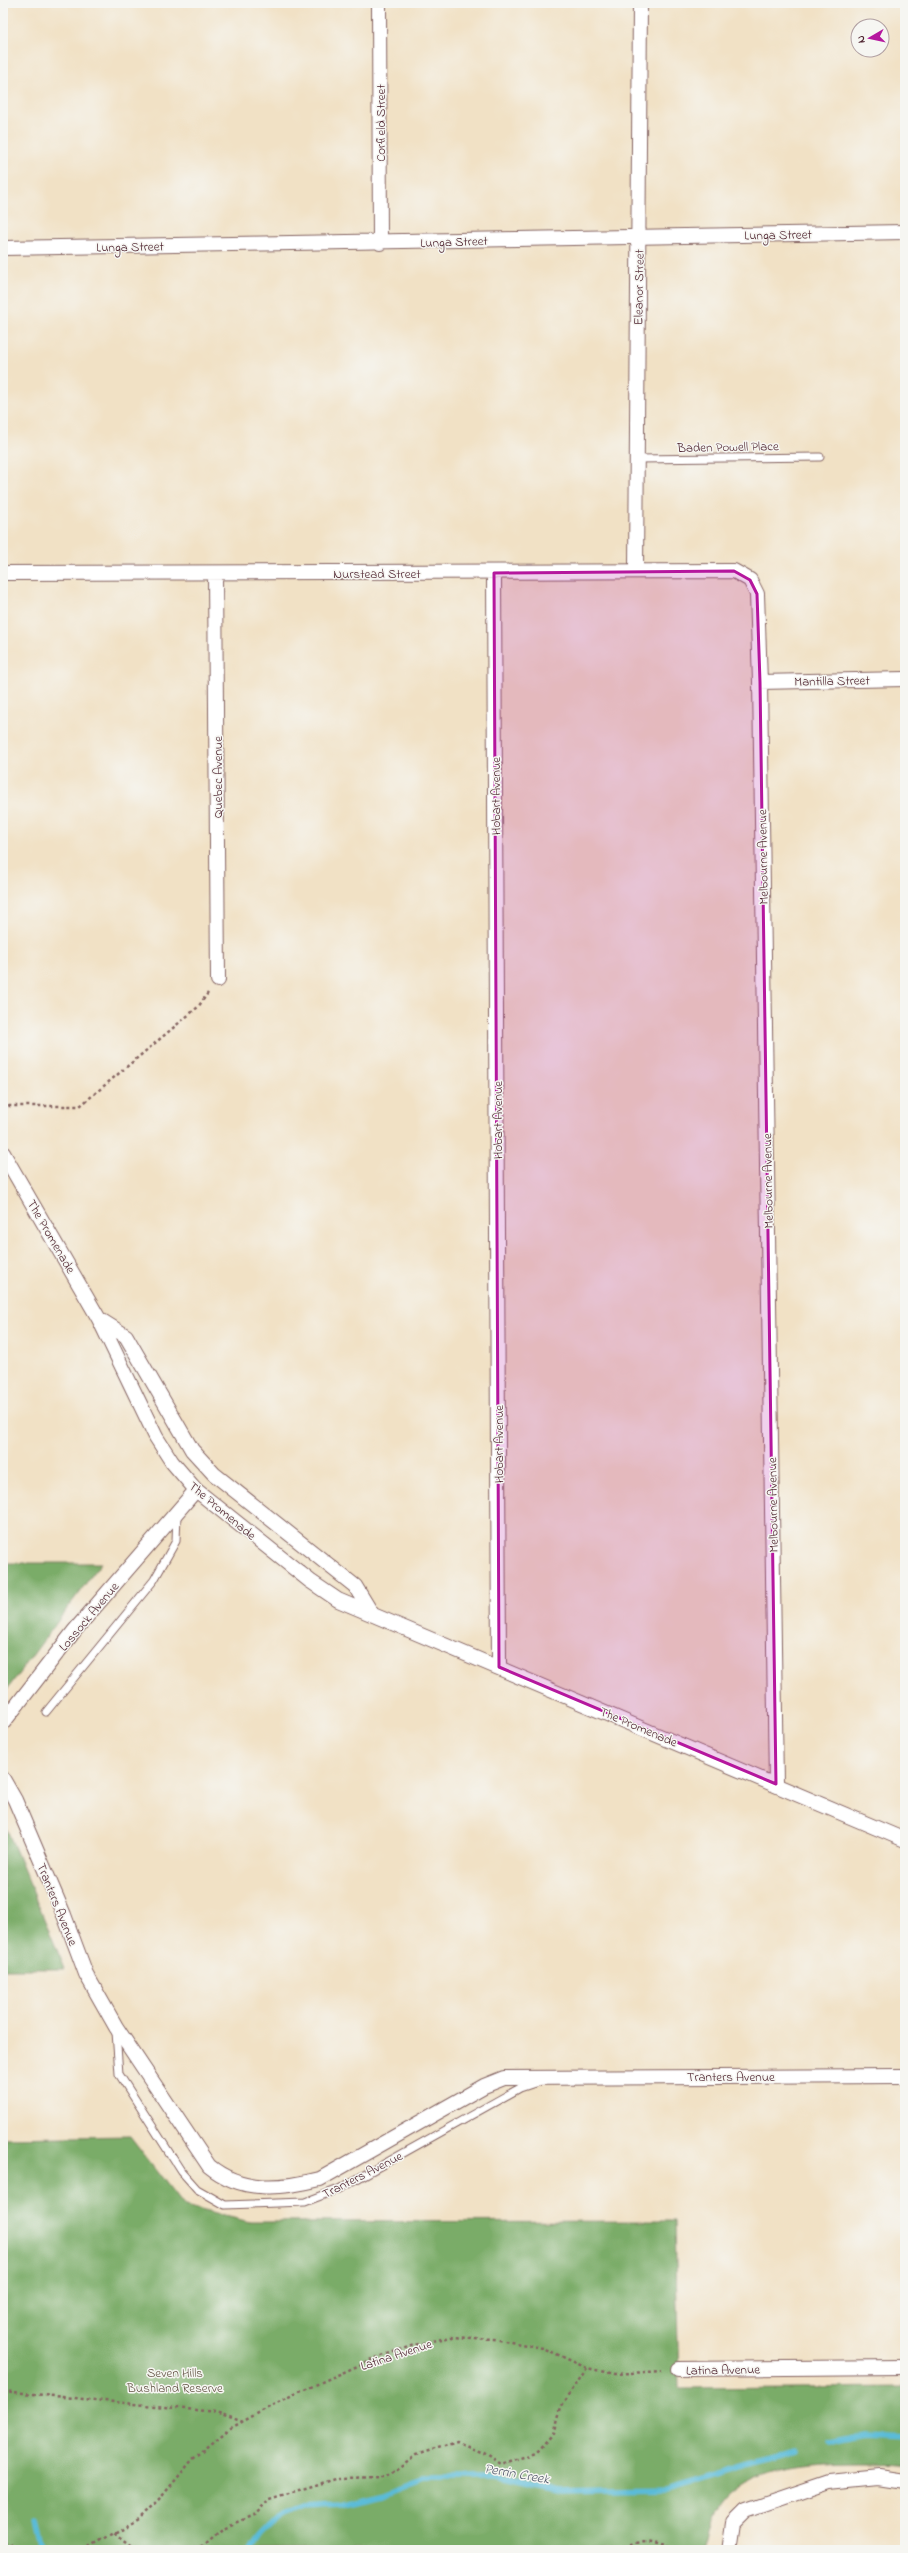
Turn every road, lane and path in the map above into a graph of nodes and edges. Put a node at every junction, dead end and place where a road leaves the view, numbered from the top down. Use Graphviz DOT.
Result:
graph roads {
  1 [pos="379,3"];
  2 [pos="640,3"];
  3 [pos="905,232"];
  4 [pos="639,236"];
  5 [pos="380,243"];
  6 [pos="3,248"];
  7 [pos="820,457"];
  8 [pos="636,459"];
  9 [pos="636,571"];
  10 [pos="3,573"];
  11 [pos="494,573"];
  12 [pos="215,574"];
  13 [pos="750,580"];
  14 [pos="905,679"];
  15 [pos="760,682"];
  16 [pos="218,980"];
  17 [pos="3,1109"];
  18 [pos="3,1153"];
  19 [pos="99,1319"];
  20 [pos="196,1490"];
  21 [pos="177,1512"];
  22 [pos="372,1614"];
  23 [pos="499,1667"];
  24 [pos="46,1712"];
  25 [pos="3,1724"];
  26 [pos="3,1779"];
  27 [pos="776,1784"];
  28 [pos="905,1840"];
  29 [pos="116,2027"];
  30 [pos="557,2076"];
  31 [pos="905,2076"];
  32 [pos="905,2366"];
  33 [pos="587,2368"];
  34 [pos="678,2369"];
  35 [pos="3,2391"];
  36 [pos="243,2422"];
  37 [pos="905,2481"];
  38 [pos="114,2533"];
  39 [pos="4,2542"];
  40 [pos="20,2550"];
  41 [pos="84,2550"];
  42 [pos="137,2550"];
  43 [pos="197,2550"];
  44 [pos="620,2550"];
  45 [pos="678,2550"];
  46 [pos="728,2550"];
  1 -- 5 [label="street, Corfield Street"];
  2 -- 4 [label="street, Eleanor Street"];
  3 -- 4 [label="street, Lunga Street"];
  4 -- 5 [label="street, Lunga Street"];
  4 -- 8 [label="street, Eleanor Street"];
  5 -- 6 [label="street, Lunga Street"];
  7 -- 8 [label="lane, Baden Powell Place"];
  8 -- 9 [label="street, Eleanor Street"];
  9 -- 11 [label="street, Nurstead Street"];
  9 -- 13 [label="street, Nurstead Street"];
  10 -- 12 [label="street, Nurstead Street"];
  11 -- 12 [label="street, Nurstead Street"];
  11 -- 23 [label="street, Hobart Avenue"];
  12 -- 16 [label="street, Quebec Avenue"];
  13 -- 15 [label="street, Melbourne Avenue"];
  14 -- 15 [label="street, Mantilla Street"];
  15 -- 27 [label="street, Melbourne Avenue"];
  16 -- 17 [label="path"];
  18 -- 19 [label="street, The Promenade"];
  19 -- 20 [label="street, The Promenade"];
  19 -- 22 [label="street, The Promenade"];
  20 -- 21 [label="street, Lossock Avenue"];
  20 -- 22 [label="street, The Promenade"];
  21 -- 24 [label="lane"];
  21 -- 25 [label="street, Lossock Avenue"];
  22 -- 23 [label="street, The Promenade"];
  23 -- 27 [label="street, The Promenade"];
  26 -- 29 [label="street, Tranters Avenue"];
  27 -- 28 [label="street, The Promenade"];
  29 -- 30 [label="street, Tranters Avenue"];
  29 -- 30 [label="lane, Tranters Avenue"];
  30 -- 31 [label="street, Tranters Avenue"];
  32 -- 34 [label="street, Latina Avenue"];
  33 -- 34 [label="path, Latina Avenue"];
  33 -- 36 [label="path, Latina Avenue"];
  33 -- 43 [label="path"];
  35 -- 36 [label="path"];
  36 -- 38 [label="path, Latina Avenue"];
  37 -- 46 [label="street"];
  38 -- 41 [label="path, Latina Avenue"];
  38 -- 42 [label="path"];
  39 -- 40 [label="path"];
  44 -- 45 [label="path"];
}
